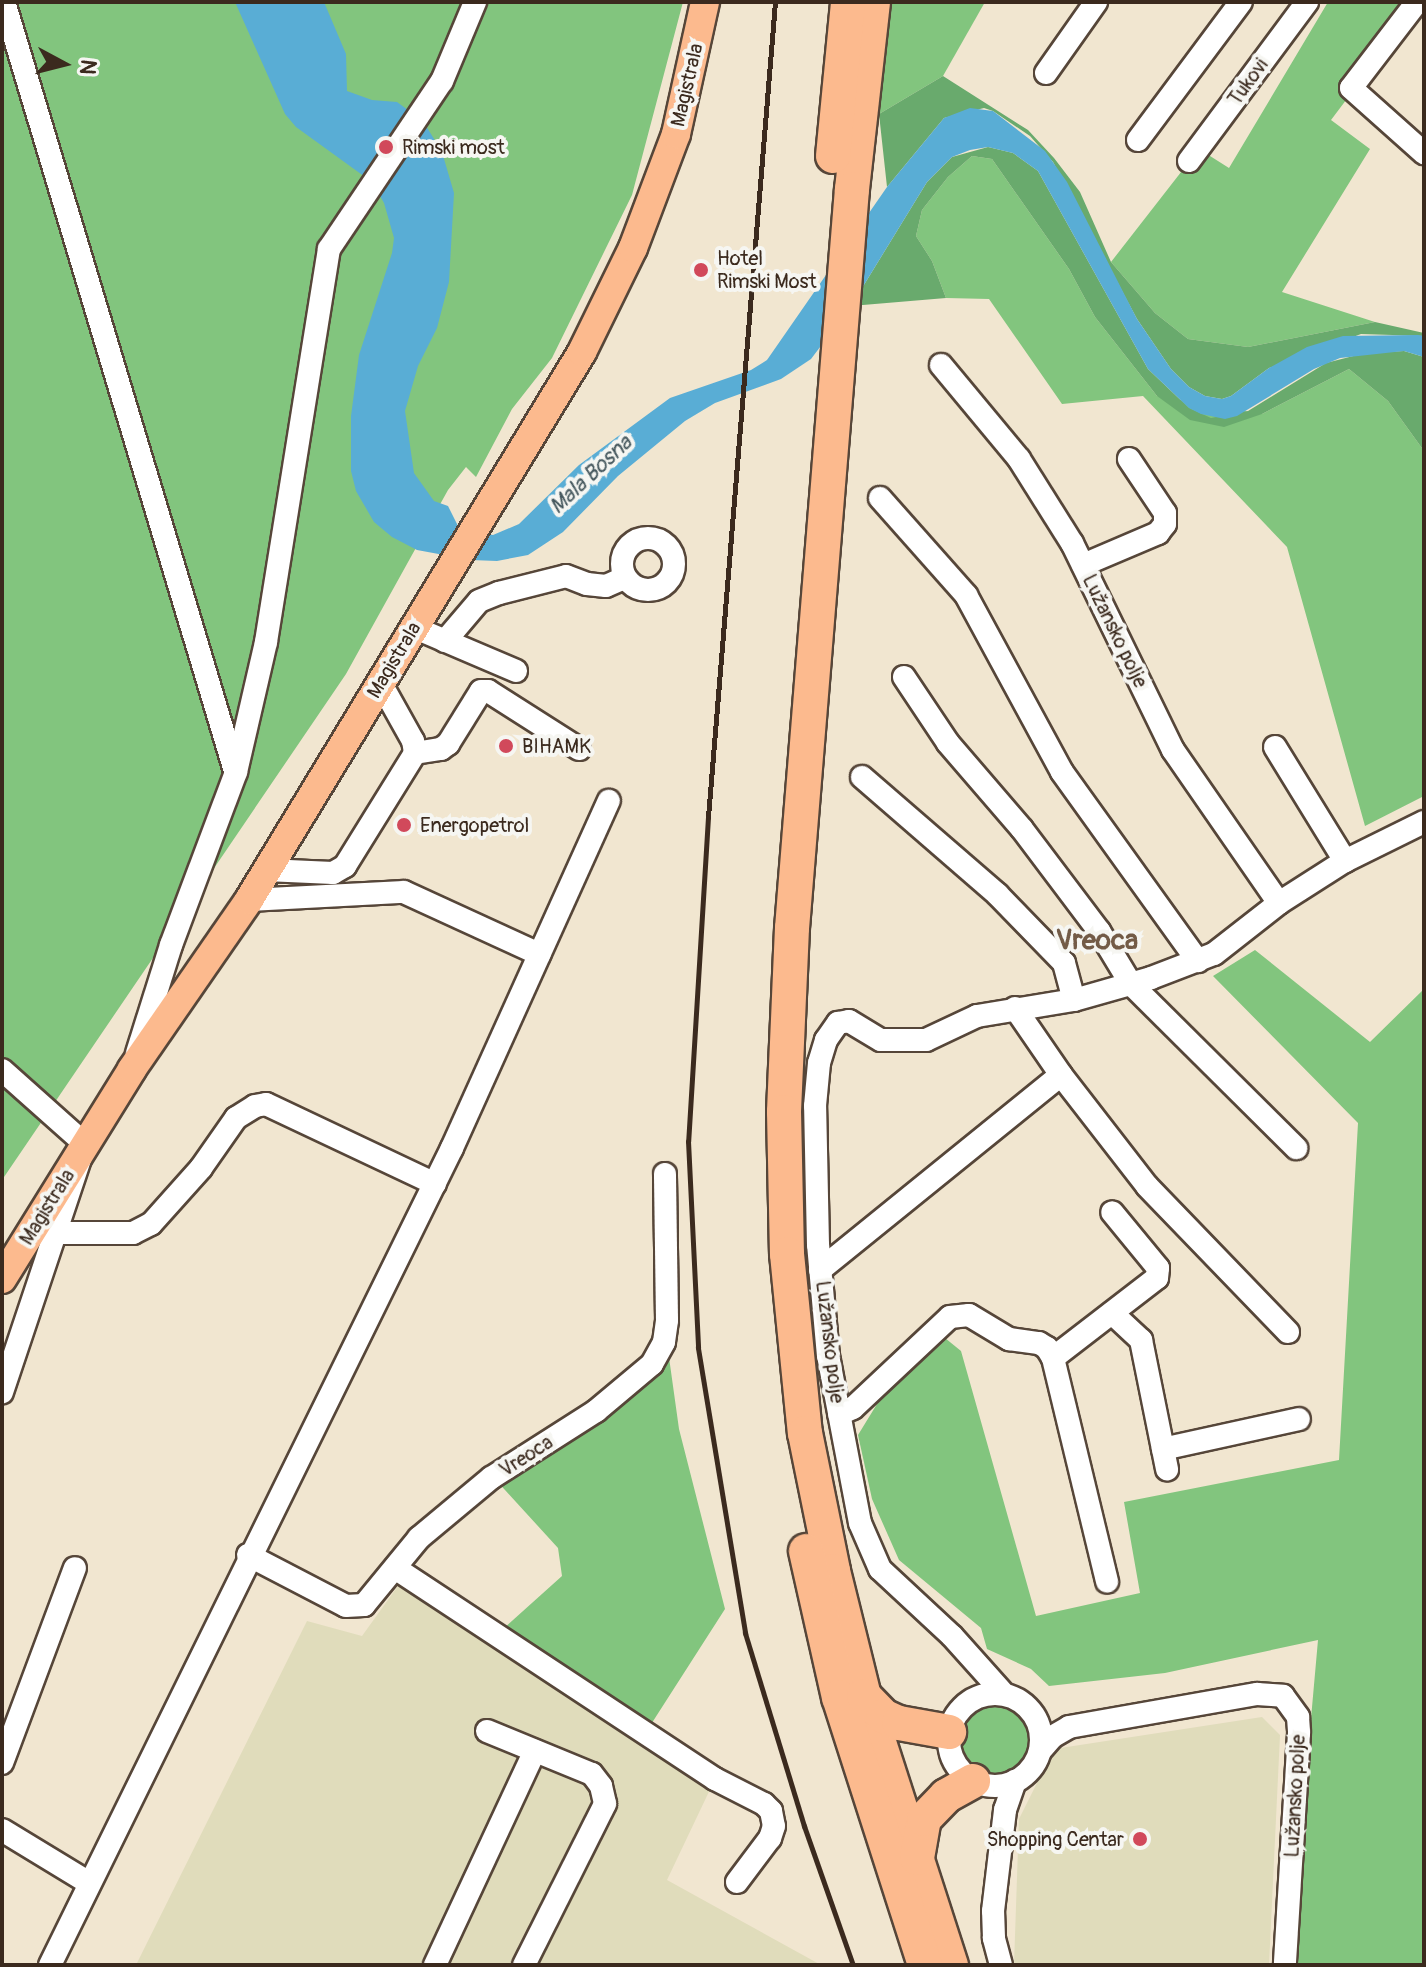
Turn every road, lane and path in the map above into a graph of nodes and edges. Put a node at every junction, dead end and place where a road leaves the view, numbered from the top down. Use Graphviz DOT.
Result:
graph roads {
  1 [pos="4,2"];
  2 [pos="475,2"];
  3 [pos="705,2"];
  4 [pos="848,2"];
  5 [pos="873,2"];
  6 [pos="1096,2"];
  7 [pos="1241,2"];
  8 [pos="1307,2"];
  9 [pos="1417,2"];
  10 [pos="1046,73"];
  11 [pos="1138,140"];
  12 [pos="1424,153"];
  13 [pos="1189,161"];
  14 [pos="841,191"];
  15 [pos="827,365"];
  16 [pos="941,365"];
  17 [pos="1129,459"];
  18 [pos="880,498"];
  19 [pos="1083,565"];
  20 [pos="624,578"];
  21 [pos="417,622"];
  22 [pos="445,641"];
  23 [pos="516,671"];
  24 [pos="904,677"];
  25 [pos="380,682"];
  26 [pos="1275,747"];
  27 [pos="579,749"];
  28 [pos="415,753"];
  29 [pos="236,772"];
  30 [pos="862,777"];
  31 [pos="609,801"];
  32 [pos="1424,822"];
  33 [pos="1345,861"];
  34 [pos="266,870"];
  35 [pos="249,900"];
  36 [pos="1279,903"];
  37 [pos="539,954"];
  38 [pos="1198,961"];
  39 [pos="1131,984"];
  40 [pos="1074,1000"];
  41 [pos="1015,1008"];
  42 [pos="132,1069"];
  43 [pos="2,1070"];
  44 [pos="1061,1075"];
  45 [pos="85,1144"];
  46 [pos="1296,1148"];
  47 [pos="665,1174"];
  48 [pos="435,1184"];
  49 [pos="1112,1212"];
  50 [pos="57,1233"];
  51 [pos="820,1270"];
  52 [pos="2,1279"];
  53 [pos="1112,1313"];
  54 [pos="1288,1332"];
  55 [pos="1053,1358"];
  56 [pos="2,1392"];
  57 [pos="839,1414"];
  58 [pos="1299,1419"];
  59 [pos="248,1555"];
  60 [pos="75,1568"];
  61 [pos="395,1568"];
  62 [pos="1107,1582"];
  63 [pos="970,1658"];
  64 [pos="1004,1694"];
  65 [pos="864,1696"];
  66 [pos="1033,1714"];
  67 [pos="957,1718"];
  68 [pos="1069,1727"];
  69 [pos="487,1731"];
  70 [pos="535,1751"];
  71 [pos="1040,1751"];
  72 [pos="2,1763"];
  73 [pos="1015,1781"];
  74 [pos="981,1784"];
  75 [pos="1005,1810"];
  76 [pos="2,1830"];
  77 [pos="917,1858"];
  78 [pos="737,1882"];
  79 [pos="89,1883"];
  80 [pos="50,1965"];
  81 [pos="435,1965"];
  82 [pos="524,1965"];
  83 [pos="925,1965"];
  84 [pos="951,1965"];
  85 [pos="1001,1965"];
  86 [pos="1285,1965"];
  1 -- 29 [label="street"];
  2 -- 29 [label="street"];
  3 -- 21 [label="main road, Magistrala"];
  4 -- 14 [label="highway"];
  5 -- 14 [label="highway"];
  6 -- 10 [label="street"];
  7 -- 11 [label="street"];
  8 -- 13 [label="street, Tukovi"];
  9 -- 12 [label="street"];
  14 -- 15 [label="highway"];
  15 -- 65 [label="highway"];
  15 -- 83 [label="highway"];
  16 -- 19 [label="street, Lužansko polje"];
  17 -- 19 [label="street"];
  18 -- 38 [label="street"];
  19 -- 36 [label="street, Lužansko polje"];
  20 -- 22 [label="street"];
  21 -- 22 [label="street"];
  21 -- 25 [label="main road, Magistrala"];
  22 -- 23 [label="street"];
  24 -- 39 [label="street"];
  25 -- 28 [label="street"];
  25 -- 34 [label="main road, Magistrala"];
  26 -- 33 [label="street"];
  27 -- 28 [label="street"];
  28 -- 34 [label="street"];
  29 -- 42 [label="street"];
  30 -- 40 [label="street"];
  31 -- 37 [label="street"];
  32 -- 33 [label="street, Lužansko polje"];
  33 -- 36 [label="street, Lužansko polje"];
  34 -- 35 [label="main road, Magistrala"];
  35 -- 37 [label="street"];
  35 -- 42 [label="main road, Magistrala"];
  36 -- 38 [label="street, Lužansko polje"];
  37 -- 48 [label="street"];
  38 -- 39 [label="street, Lužansko polje"];
  39 -- 40 [label="street, Lužansko polje"];
  39 -- 46 [label="street"];
  40 -- 41 [label="street, Lužansko polje"];
  41 -- 44 [label="street"];
  41 -- 51 [label="street, Lužansko polje"];
  42 -- 45 [label="main road, Magistrala"];
  43 -- 45 [label="street"];
  44 -- 51 [label="street, Lužansko polje"];
  44 -- 54 [label="street"];
  45 -- 50 [label="street"];
  45 -- 52 [label="main road, Magistrala"];
  47 -- 61 [label="street, Vreoca"];
  48 -- 50 [label="street"];
  48 -- 59 [label="street"];
  49 -- 53 [label="street"];
  50 -- 56 [label="street"];
  51 -- 57 [label="street, Lužansko polje"];
  53 -- 55 [label="street"];
  53 -- 58 [label="street"];
  55 -- 57 [label="street, Lužansko polje"];
  55 -- 62 [label="street"];
  57 -- 63 [label="street, Lužansko polje"];
  59 -- 61 [label="street, Vreoca"];
  59 -- 79 [label="street"];
  60 -- 72 [label="street"];
  61 -- 78 [label="street"];
  63 -- 64 [label="street, Lužansko polje"];
  63 -- 67 [label="street"];
  64 -- 66 [label="street"];
  64 -- 67 [label="street"];
  65 -- 67 [label="highway"];
  65 -- 77 [label="highway"];
  66 -- 68 [label="street"];
  66 -- 71 [label="street"];
  67 -- 74 [label="street"];
  68 -- 71 [label="street, Lužansko polje"];
  68 -- 86 [label="street, Lužansko polje"];
  69 -- 70 [label="street"];
  70 -- 81 [label="street"];
  70 -- 82 [label="street"];
  71 -- 73 [label="street"];
  73 -- 74 [label="street"];
  73 -- 75 [label="street"];
  74 -- 75 [label="street"];
  74 -- 77 [label="highway"];
  75 -- 85 [label="street"];
  76 -- 79 [label="street"];
  77 -- 84 [label="highway"];
  79 -- 80 [label="street"];
}
